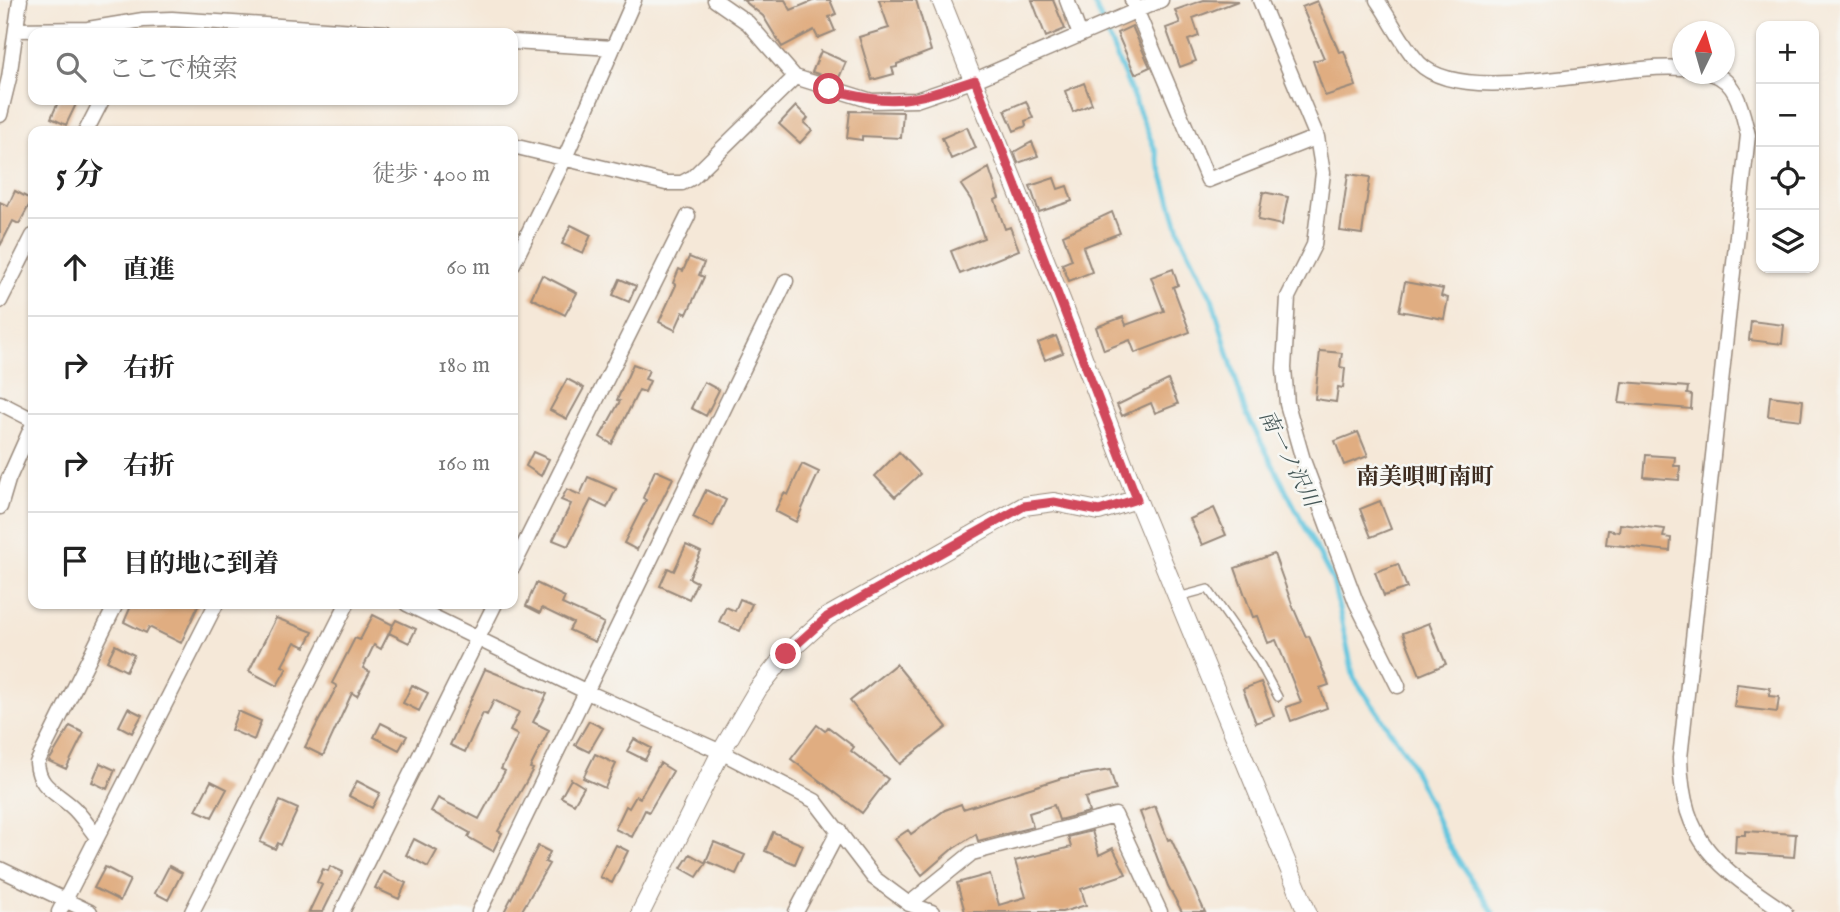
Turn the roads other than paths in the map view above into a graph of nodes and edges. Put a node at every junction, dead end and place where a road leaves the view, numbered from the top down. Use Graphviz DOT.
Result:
graph roads {
  1 [pos="634,0"];
  2 [pos="715,0"];
  3 [pos="941,0"];
  4 [pos="1067,0"];
  5 [pos="1161,0"];
  6 [pos="1260,0"];
  7 [pos="1377,0"];
  8 [pos="18,1"];
  9 [pos="1134,5"];
  10 [pos="143,20"];
  11 [pos="94,28"];
  12 [pos="139,28"];
  13 [pos="293,28"];
  14 [pos="16,30"];
  15 [pos="28,30"];
  16 [pos="1085,32"];
  17 [pos="518,42"];
  18 [pos="612,48"];
  19 [pos="1672,68"];
  20 [pos="795,77"];
  21 [pos="975,80"];
  22 [pos="1728,84"];
  23 [pos="99,105"];
  24 [pos="0,115"];
  25 [pos="89,126"];
  26 [pos="1317,137"];
  27 [pos="518,147"];
  28 [pos="564,160"];
  29 [pos="688,216"];
  30 [pos="28,246"];
  31 [pos="518,254"];
  32 [pos="786,282"];
  33 [pos="0,301"];
  34 [pos="0,402"];
  35 [pos="28,419"];
  36 [pos="28,434"];
  37 [pos="1137,499"];
  38 [pos="0,507"];
  39 [pos="518,557"];
  40 [pos="1177,597"];
  41 [pos="114,609"];
  42 [pos="213,609"];
  43 [pos="343,609"];
  44 [pos="417,609"];
  45 [pos="492,609"];
  46 [pos="478,638"];
  47 [pos="1398,686"];
  48 [pos="587,692"];
  49 [pos="1278,697"];
  50 [pos="721,752"];
  51 [pos="839,830"];
  52 [pos="96,836"];
  53 [pos="0,869"];
  54 [pos="909,904"];
  55 [pos="62,906"];
  56 [pos="90,912"];
  57 [pos="191,912"];
  58 [pos="342,912"];
  59 [pos="479,912"];
  60 [pos="641,912"];
  61 [pos="796,912"];
  62 [pos="932,912"];
  63 [pos="1160,912"];
  64 [pos="1307,912"];
  65 [pos="1785,912"];
  1 -- 18 [label="street"];
  2 -- 20 [label="street"];
  3 -- 21 [label="street"];
  4 -- 16 [label="street"];
  5 -- 9 [label="street"];
  6 -- 26 [label="street"];
  7 -- 19 [label="street"];
  8 -- 14 [label="street"];
  9 -- 16 [label="street"];
  9 -- 26 [label="street"];
  10 -- 11 [label="street"];
  10 -- 12 [label="street"];
  10 -- 13 [label="street"];
  14 -- 15 [label="street"];
  14 -- 24 [label="street"];
  16 -- 21 [label="street"];
  17 -- 18 [label="street"];
  18 -- 28 [label="street"];
  20 -- 21 [label="street"];
  20 -- 28 [label="street"];
  21 -- 37 [label="street"];
  22 -- 65 [label="street"];
  23 -- 25 [label="street"];
  26 -- 47 [label="street"];
  27 -- 28 [label="street"];
  28 -- 31 [label="street"];
  29 -- 39 [label="street"];
  30 -- 33 [label="street"];
  32 -- 48 [label="street"];
  34 -- 35 [label="street"];
  36 -- 38 [label="street"];
  37 -- 40 [label="street"];
  37 -- 50 [label="street"];
  40 -- 49 [label="lane"];
  40 -- 64 [label="street"];
  41 -- 52 [label="street"];
  42 -- 52 [label="street"];
  43 -- 57 [label="street"];
  44 -- 46 [label="street"];
  45 -- 46 [label="street"];
  46 -- 48 [label="street"];
  46 -- 58 [label="street"];
  48 -- 50 [label="street"];
  48 -- 59 [label="street"];
  50 -- 51 [label="street"];
  50 -- 60 [label="street"];
  51 -- 54 [label="street"];
  51 -- 61 [label="street"];
  52 -- 55 [label="street"];
  53 -- 55 [label="street"];
  54 -- 62 [label="street"];
  54 -- 63 [label="street"];
  55 -- 56 [label="street"];
}
